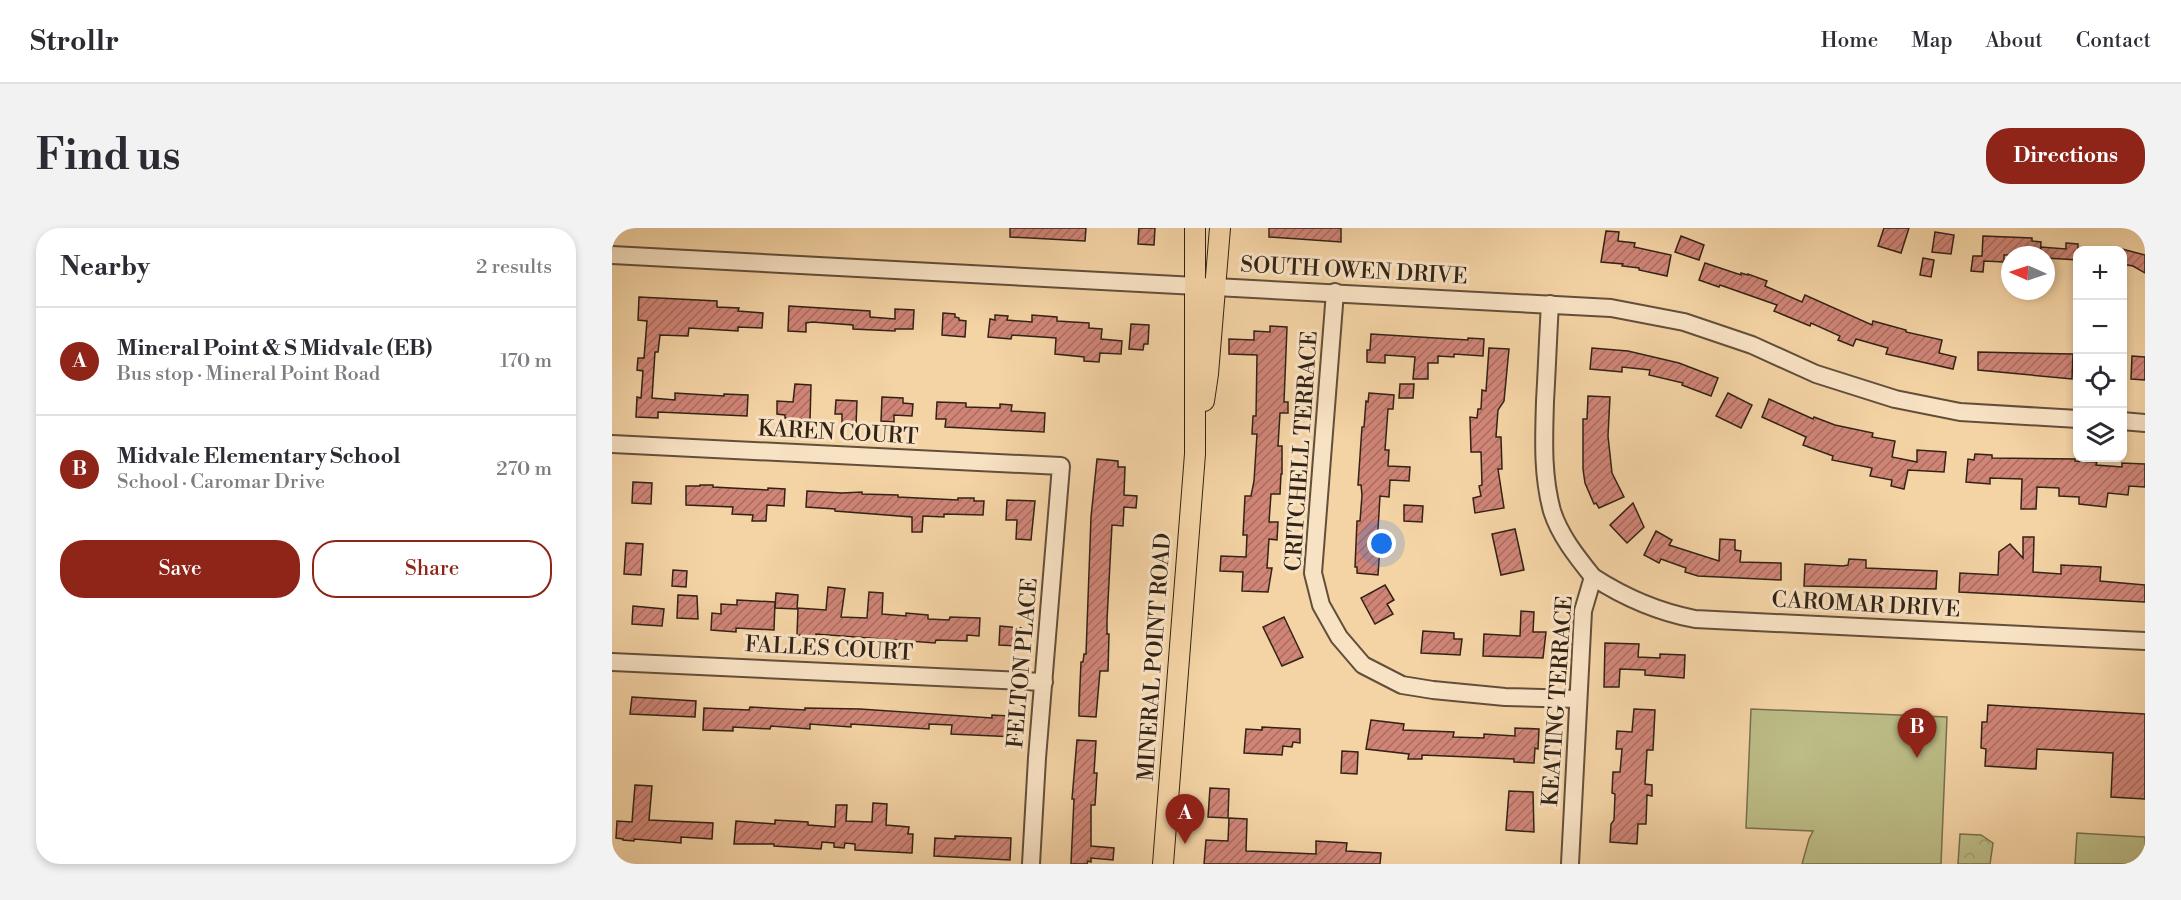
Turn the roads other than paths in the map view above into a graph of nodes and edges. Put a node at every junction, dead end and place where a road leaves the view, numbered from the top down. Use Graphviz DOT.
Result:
graph roads {
  1 [pos="1195,228"];
  2 [pos="1220,228"];
  3 [pos="612,255"];
  4 [pos="1194,285"];
  5 [pos="1216,286"];
  6 [pos="1335,292"];
  7 [pos="1550,304"];
  8 [pos="2073,419"];
  9 [pos="2127,421"];
  10 [pos="2145,423"];
  11 [pos="612,444"];
  12 [pos="1195,454"];
  13 [pos="1061,466"];
  14 [pos="1593,577"];
  15 [pos="2145,641"];
  16 [pos="612,662"];
  17 [pos="1044,682"];
  18 [pos="1578,699"];
  19 [pos="1031,864"];
  20 [pos="1163,864"];
  21 [pos="1570,864"];
  1 -- 4 [label="main road, MINERAL POINT ROAD"];
  2 -- 5 [label="main road, MINERAL POINT ROAD"];
  3 -- 4 [label="street, SOUTH OWEN DRIVE"];
  4 -- 5 [label="street, SOUTH OWEN DRIVE"];
  4 -- 12 [label="main road, MINERAL POINT ROAD"];
  5 -- 6 [label="street, SOUTH OWEN DRIVE"];
  5 -- 12 [label="main road, MINERAL POINT ROAD"];
  6 -- 7 [label="street, SOUTH OWEN DRIVE"];
  6 -- 18 [label="street, CRITCHELL TERRACE"];
  7 -- 8 [label="street, SOUTH OWEN DRIVE"];
  7 -- 14 [label="street, KEATING TERRACE"];
  9 -- 10 [label="street"];
  11 -- 13 [label="street, KAREN COURT"];
  12 -- 20 [label="main road, MINERAL POINT ROAD"];
  13 -- 17 [label="street, FELTON PLACE"];
  14 -- 15 [label="street, CAROMAR DRIVE"];
  14 -- 18 [label="street, KEATING TERRACE"];
  16 -- 17 [label="street, FALLES COURT"];
  17 -- 19 [label="street, FELTON PLACE"];
  18 -- 21 [label="street, KEATING TERRACE"];
}
